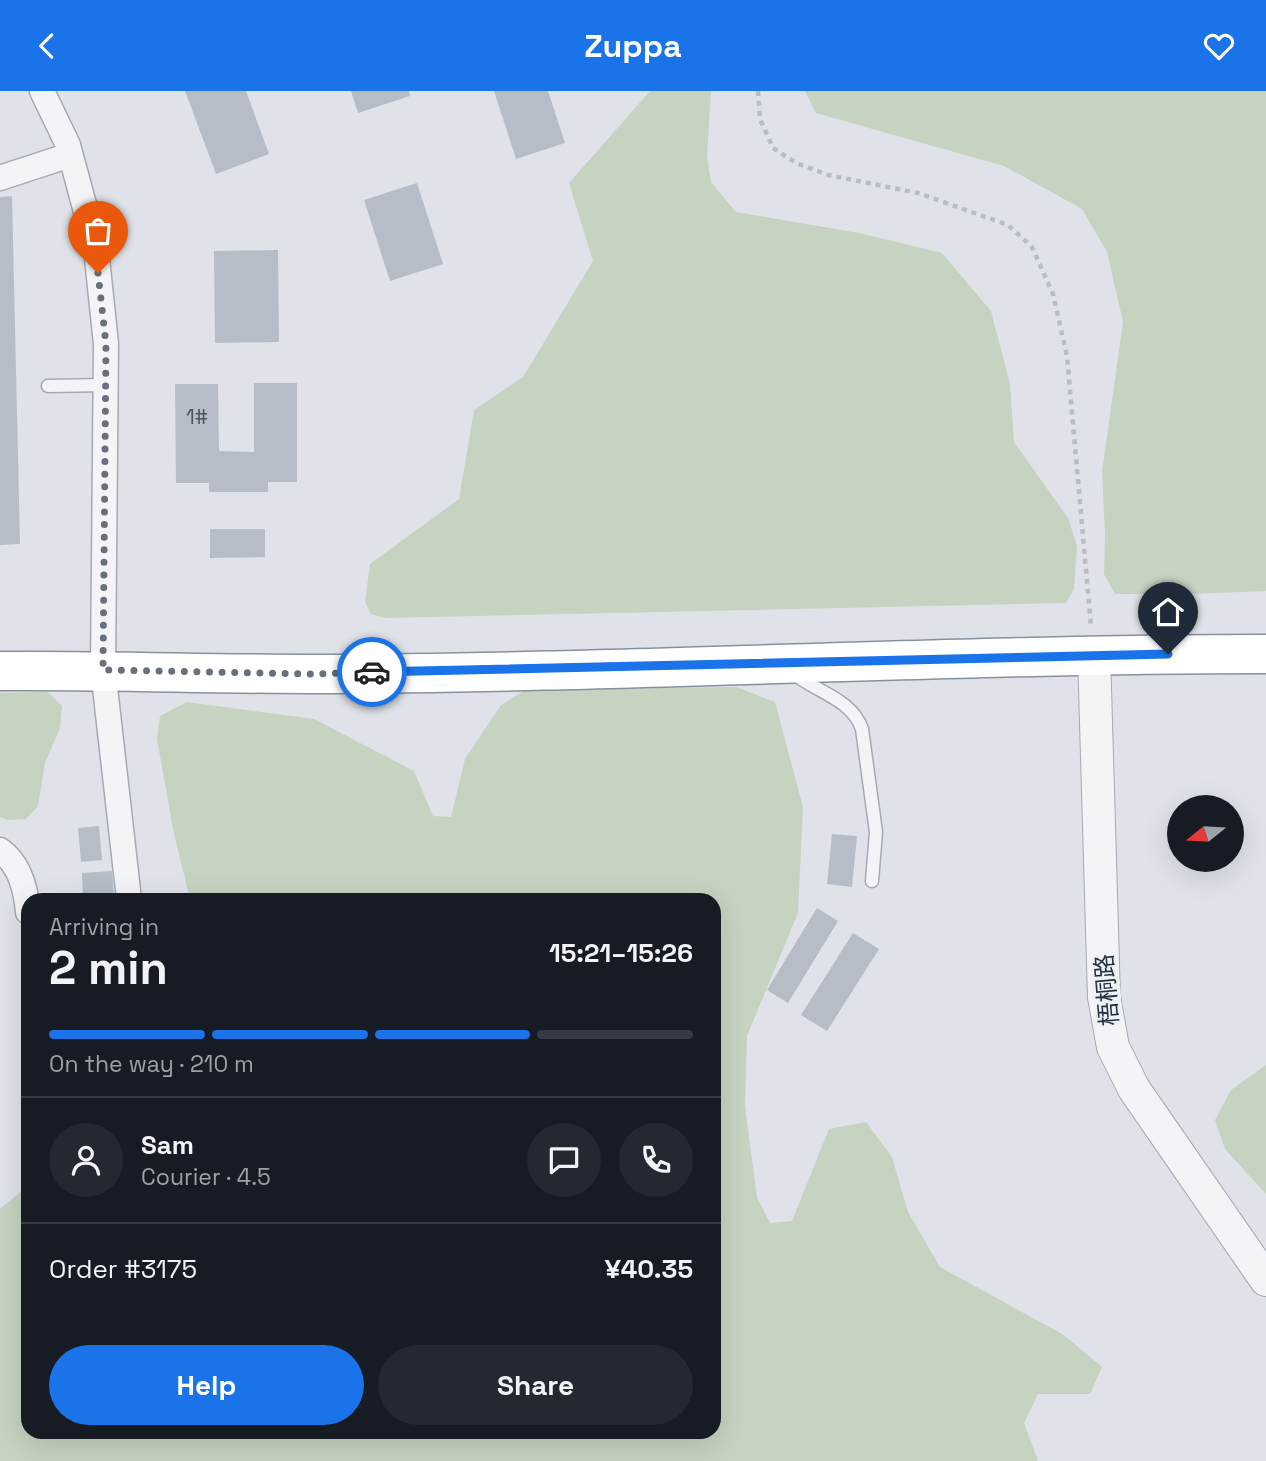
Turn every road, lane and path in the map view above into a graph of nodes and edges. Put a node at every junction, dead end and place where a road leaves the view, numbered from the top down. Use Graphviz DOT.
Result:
graph roads {
  1 [pos="42,91"];
  2 [pos="758,91"];
  3 [pos="70,155"];
  4 [pos="0,178"];
  5 [pos="106,385"];
  6 [pos="48,386"];
  7 [pos="1094,654"];
  8 [pos="1266,655"];
  9 [pos="782,664"];
  10 [pos="103,670"];
  11 [pos="0,671"];
  12 [pos="0,850"];
  13 [pos="872,881"];
  14 [pos="26,893"];
  15 [pos="128,893"];
  16 [pos="1266,1280"];
  1 -- 3 [label="street"];
  2 -- 7 [label="path"];
  3 -- 4 [label="street"];
  3 -- 5 [label="street"];
  5 -- 6 [label="lane"];
  5 -- 10 [label="street"];
  7 -- 8 [label="highway"];
  7 -- 9 [label="highway"];
  7 -- 16 [label="street, 梧桐路"];
  9 -- 10 [label="highway"];
  9 -- 13 [label="lane"];
  10 -- 11 [label="highway"];
  10 -- 15 [label="street"];
  12 -- 14 [label="street"];
}
